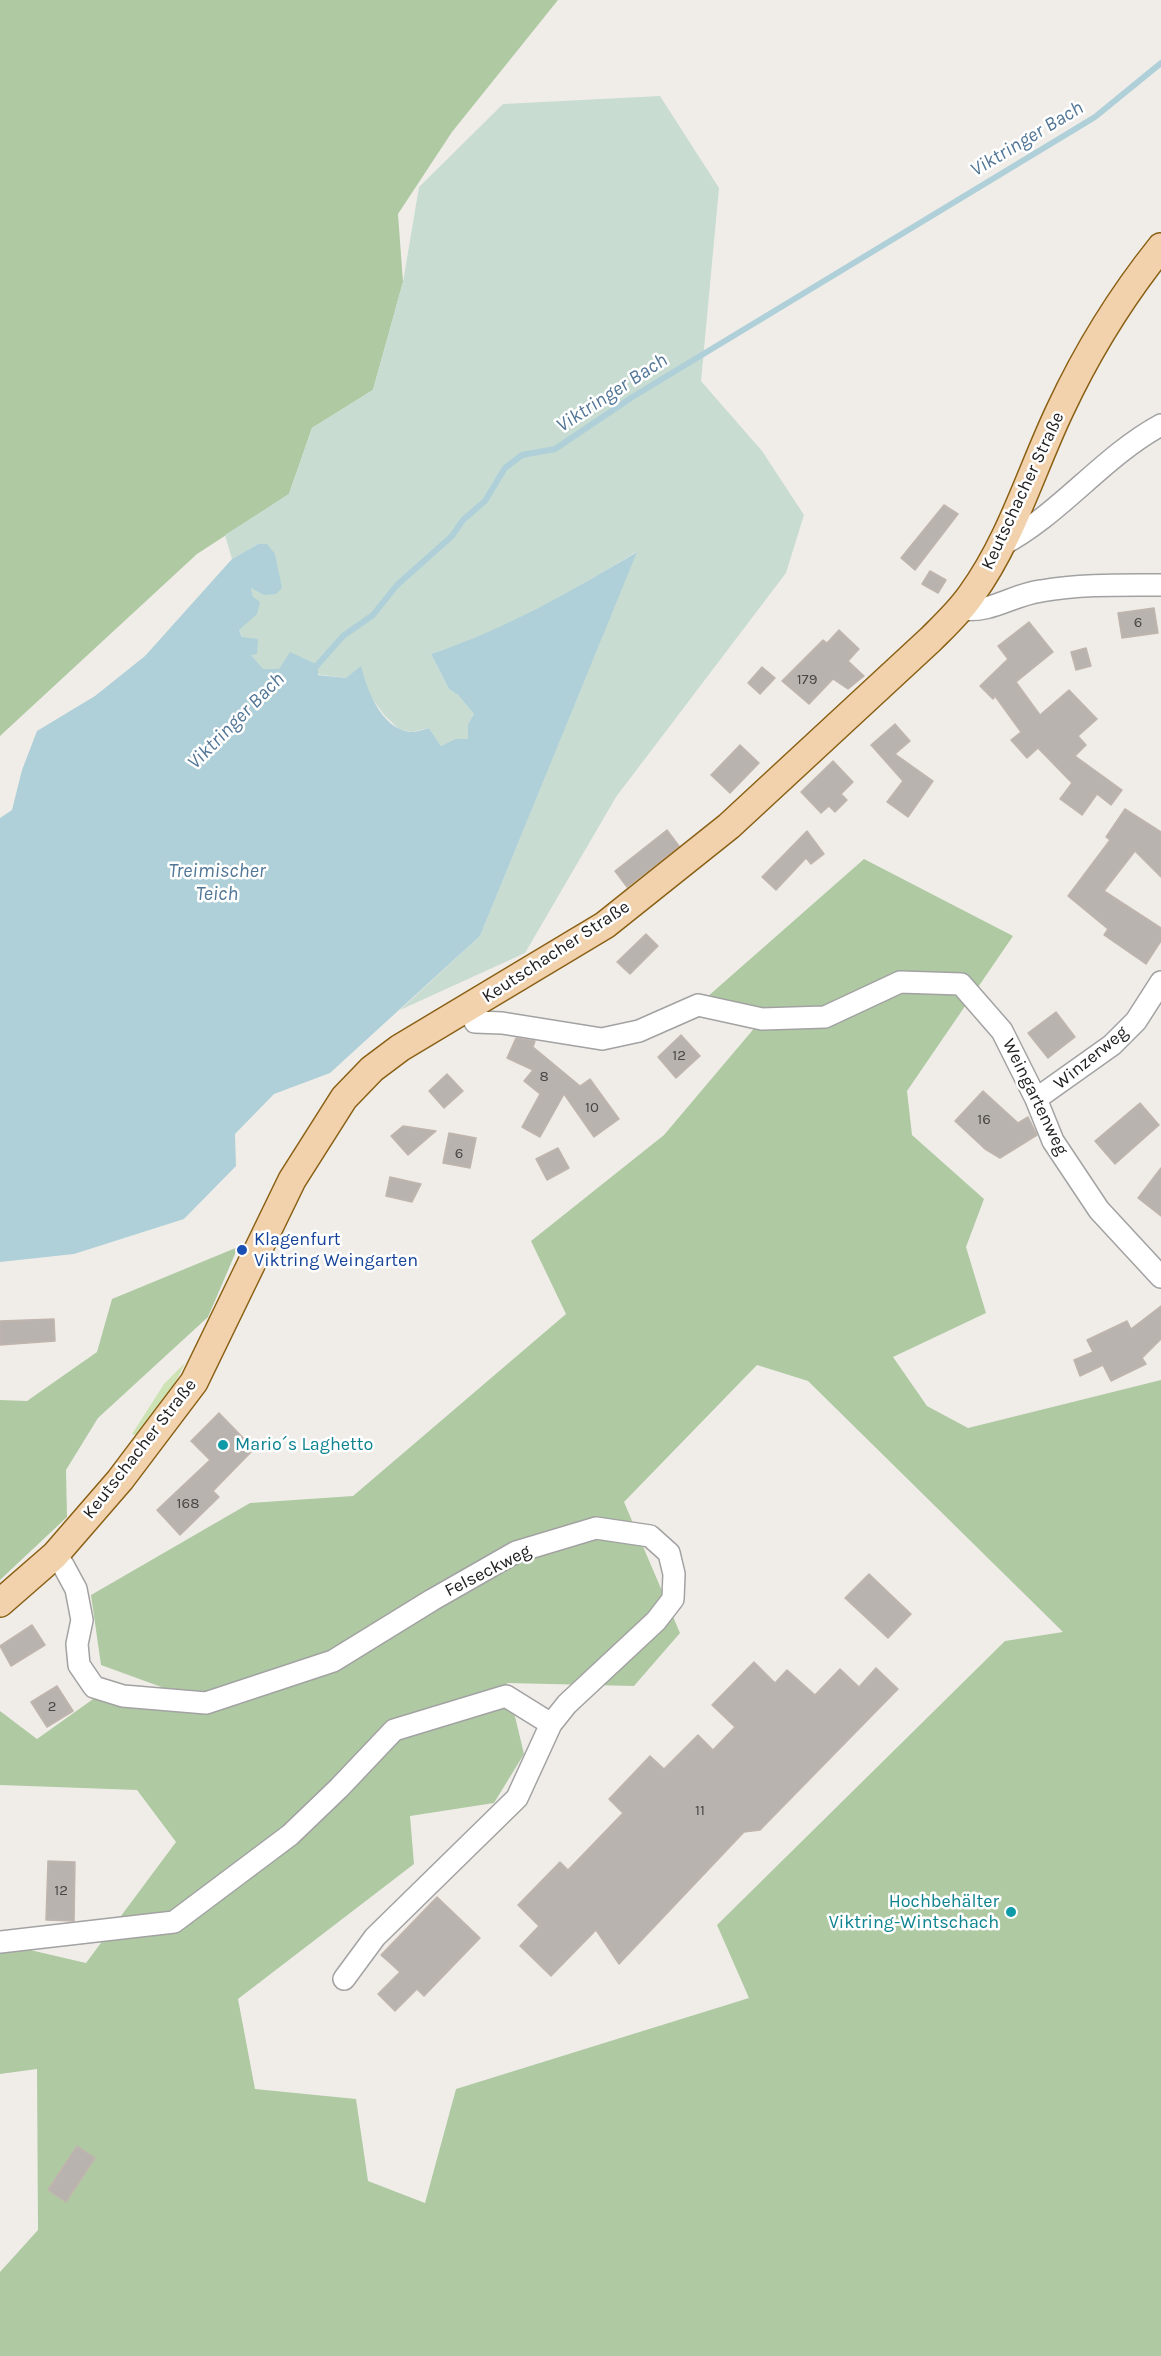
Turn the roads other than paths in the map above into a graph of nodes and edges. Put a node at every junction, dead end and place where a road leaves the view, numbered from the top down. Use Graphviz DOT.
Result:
graph roads {
  1 [pos="1161,247"];
  2 [pos="1161,424"];
  3 [pos="1000,546"];
  4 [pos="1161,585"];
  5 [pos="960,609"];
  6 [pos="1161,982"];
  7 [pos="470,1008"];
  8 [pos="1036,1099"];
  9 [pos="1161,1277"];
  10 [pos="55,1555"];
  11 [pos="0,1604"];
  12 [pos="551,1724"];
  13 [pos="0,1942"];
  14 [pos="344,1979"];
  1 -- 3 [label="main road, Keutschacher Straße"];
  2 -- 3 [label="street"];
  3 -- 5 [label="main road, Keutschacher Straße"];
  4 -- 5 [label="street"];
  5 -- 7 [label="main road, Keutschacher Straße"];
  6 -- 8 [label="street, Winzerweg"];
  7 -- 8 [label="street, Weingartenweg"];
  7 -- 10 [label="main road, Keutschacher Straße"];
  8 -- 9 [label="street, Weingartenweg"];
  10 -- 11 [label="main road, Keutschacher Straße"];
  10 -- 12 [label="street, Felseckweg"];
  12 -- 13 [label="street"];
  12 -- 14 [label="street, Felseckweg"];
}
